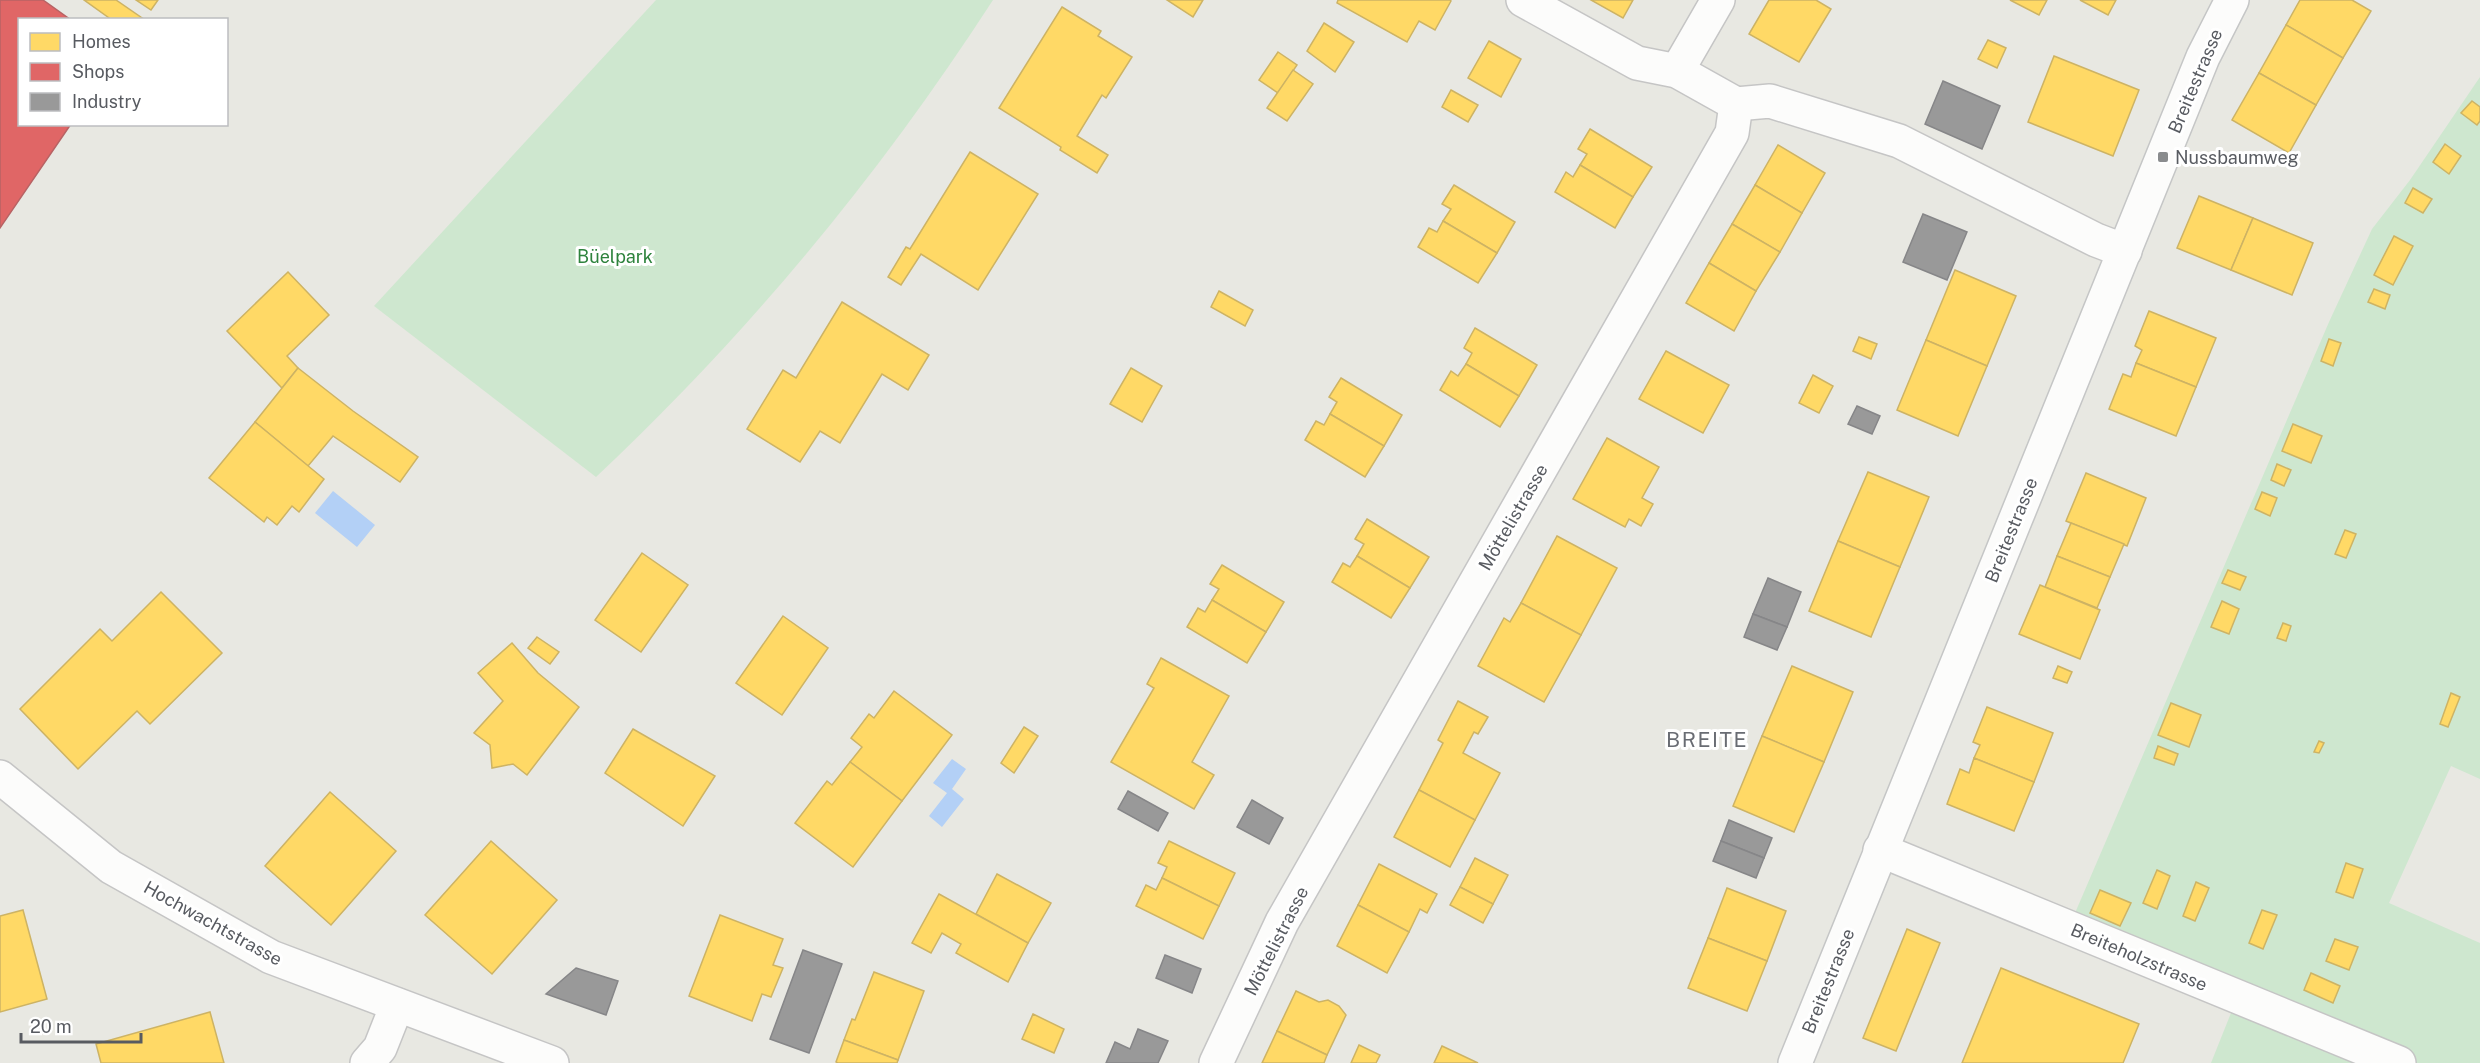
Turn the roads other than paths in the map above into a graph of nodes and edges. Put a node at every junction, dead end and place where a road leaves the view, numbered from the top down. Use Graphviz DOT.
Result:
graph roads {
  1 [pos="1523,0"];
  2 [pos="1718,0"];
  3 [pos="2232,0"];
  4 [pos="1677,71"];
  5 [pos="1737,104"];
  6 [pos="2125,251"];
  7 [pos="0,777"];
  8 [pos="1880,850"];
  9 [pos="397,1005"];
  10 [pos="367,1063"];
  11 [pos="552,1063"];
  12 [pos="1216,1063"];
  13 [pos="1795,1063"];
  14 [pos="2399,1063"];
  1 -- 4 [label="street"];
  2 -- 4 [label="street"];
  3 -- 6 [label="street, Breitestrasse"];
  4 -- 5 [label="street"];
  5 -- 6 [label="street"];
  5 -- 12 [label="street, Möttelistrasse"];
  6 -- 8 [label="street, Breitestrasse"];
  7 -- 9 [label="street, Hochwachtstrasse"];
  8 -- 13 [label="street, Breitestrasse"];
  8 -- 14 [label="street, Breiteholzstrasse"];
  9 -- 10 [label="street"];
  9 -- 11 [label="street, Hochwachtstrasse"];
}
